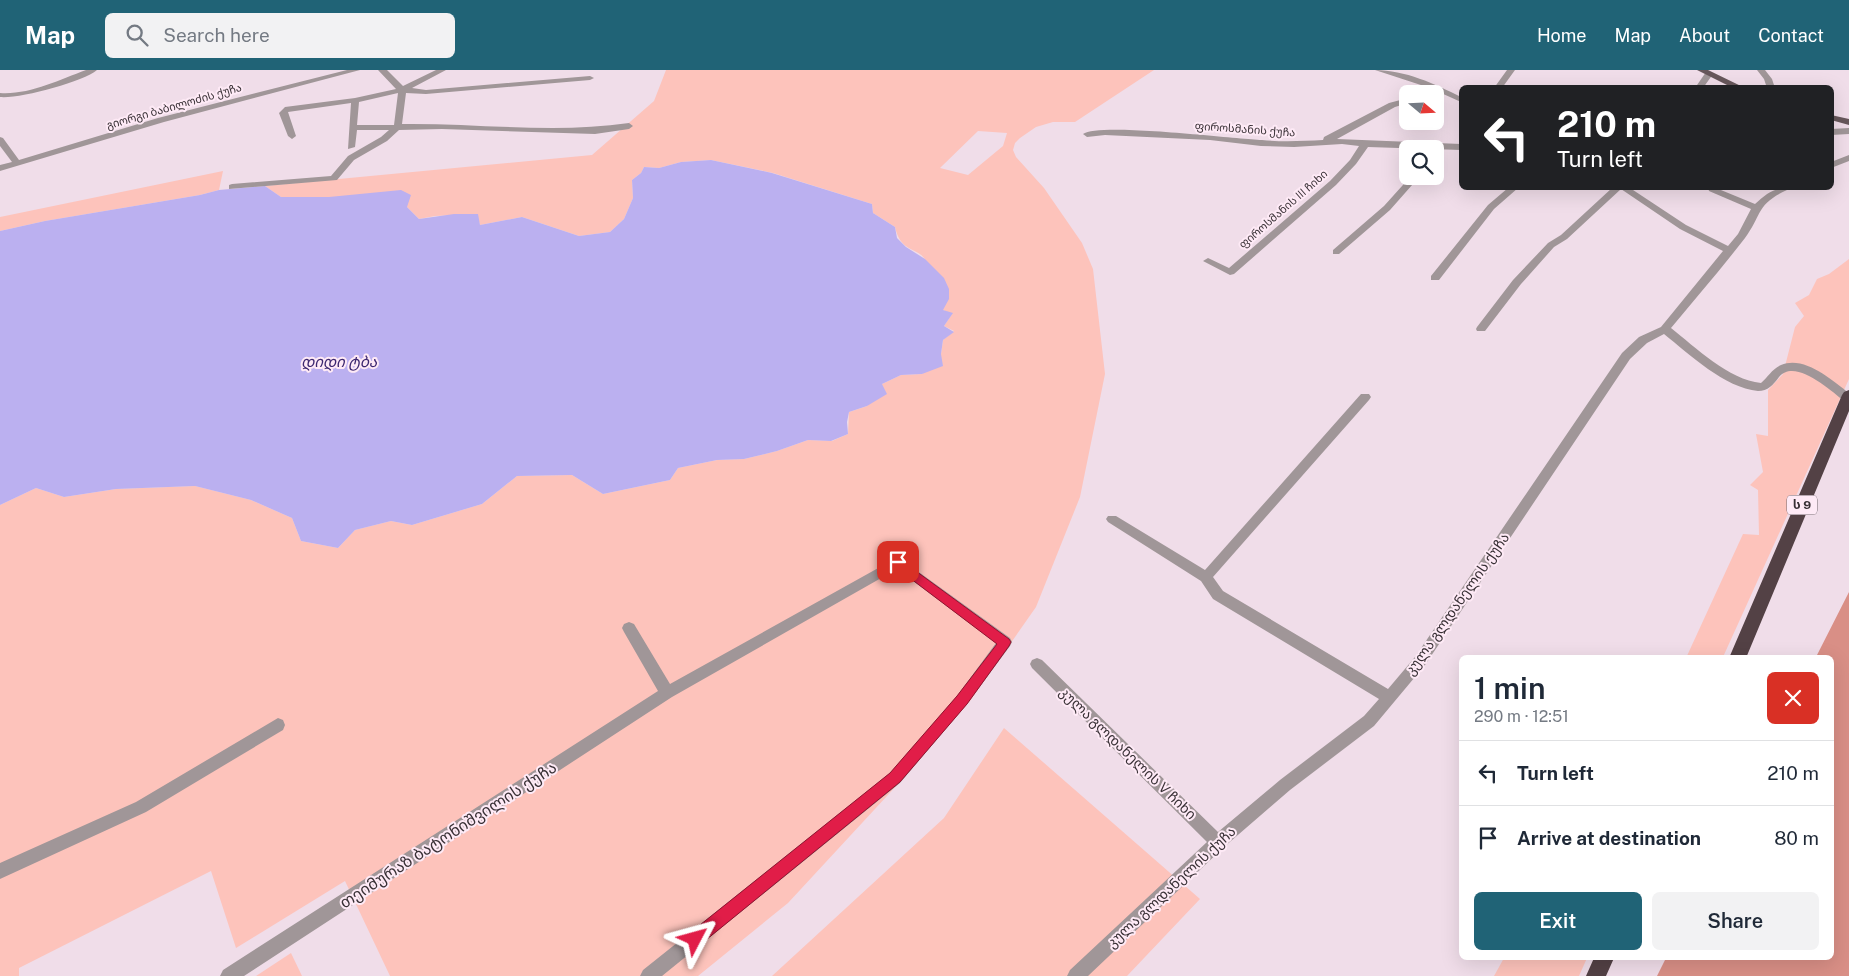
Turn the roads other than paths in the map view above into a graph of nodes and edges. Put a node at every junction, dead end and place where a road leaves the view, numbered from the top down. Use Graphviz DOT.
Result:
graph roads {
  1 [pos="93,70"];
  2 [pos="356,70"];
  3 [pos="382,70"];
  4 [pos="442,70"];
  5 [pos="1379,70"];
  6 [pos="1511,70"];
  7 [pos="1701,70"];
  8 [pos="1761,70"];
  9 [pos="1709,74"];
  10 [pos="590,78"];
  11 [pos="1500,85"];
  12 [pos="1702,85"];
  13 [pos="1734,85"];
  14 [pos="1770,85"];
  15 [pos="402,90"];
  16 [pos="0,95"];
  17 [pos="10,96"];
  18 [pos="1444,99"];
  19 [pos="1459,99"];
  20 [pos="355,100"];
  21 [pos="1459,100"];
  22 [pos="1399,103"];
  23 [pos="0,104"];
  24 [pos="1834,118"];
  25 [pos="1849,122"];
  26 [pos="398,126"];
  27 [pos="629,126"];
  28 [pos="352,128"];
  29 [pos="1849,131"];
  30 [pos="1834,132"];
  31 [pos="1087,134"];
  32 [pos="292,136"];
  33 [pos="0,140"];
  34 [pos="1312,142"];
  35 [pos="1365,144"];
  36 [pos="1399,146"];
  37 [pos="351,147"];
  38 [pos="1459,147"];
  39 [pos="1444,148"];
  40 [pos="1849,158"];
  41 [pos="17,164"];
  42 [pos="1834,164"];
  43 [pos="0,168"];
  44 [pos="1408,185"];
  45 [pos="232,186"];
  46 [pos="1511,190"];
  47 [pos="1615,190"];
  48 [pos="1628,190"];
  49 [pos="1714,190"];
  50 [pos="1767,191"];
  51 [pos="1756,208"];
  52 [pos="1728,250"];
  53 [pos="1336,252"];
  54 [pos="1208,261"];
  55 [pos="1435,278"];
  56 [pos="1481,329"];
  57 [pos="1665,329"];
  58 [pos="1848,396"];
  59 [pos="1365,397"];
  60 [pos="1112,519"];
  61 [pos="1206,577"];
  62 [pos="630,628"];
  63 [pos="1738,655"];
  64 [pos="1038,664"];
  65 [pos="667,693"];
  66 [pos="1388,698"];
  67 [pos="278,725"];
  68 [pos="1218,842"];
  69 [pos="0,871"];
  70 [pos="1603,960"];
  71 [pos="229,976"];
  72 [pos="649,976"];
  73 [pos="1076,976"];
  74 [pos="1596,976"];
  1 -- 17 [label="street"];
  2 -- 41 [label="street, გიორგი ბაბილოძის ქუჩა"];
  3 -- 15 [label="street"];
  4 -- 15 [label="street"];
  5 -- 19 [label="street"];
  6 -- 11 [label="street"];
  7 -- 9 [label="main road"];
  8 -- 14 [label="street"];
  9 -- 12 [label="street"];
  9 -- 13 [label="main road"];
  10 -- 15 [label="street"];
  15 -- 20 [label="street"];
  15 -- 26 [label="street"];
  16 -- 17 [label="street"];
  17 -- 23 [label="street"];
  18 -- 21 [label="street"];
  20 -- 28 [label="street"];
  20 -- 32 [label="street"];
  22 -- 34 [label="street"];
  24 -- 25 [label="main road"];
  26 -- 27 [label="street"];
  26 -- 28 [label="street"];
  26 -- 45 [label="street"];
  28 -- 37 [label="street"];
  29 -- 30 [label="street"];
  31 -- 34 [label="street, ფიროსმანის ქუჩა"];
  33 -- 41 [label="street"];
  34 -- 35 [label="street, ფიროსმანის ქუჩა"];
  35 -- 36 [label="street, ფიროსმანის ქუჩა"];
  35 -- 54 [label="street, ფიროსმანის III ჩიხი"];
  38 -- 39 [label="street, ფიროსმანის ქუჩა"];
  40 -- 42 [label="street"];
  41 -- 43 [label="street, გიორგი ბაბილოძის ქუჩა"];
  44 -- 53 [label="street"];
  46 -- 55 [label="street"];
  47 -- 56 [label="street"];
  48 -- 52 [label="street"];
  49 -- 51 [label="street"];
  50 -- 51 [label="street, კულა გლდანელის ქუჩა"];
  51 -- 52 [label="street, კულა გლდანელის ქუჩა"];
  52 -- 57 [label="street, კულა გლდანელის ქუჩა"];
  57 -- 58 [label="street"];
  57 -- 66 [label="street, კულა გლდანელის ქუჩა"];
  58 -- 63 [label="highway, ს 9"];
  59 -- 61 [label="street"];
  60 -- 61 [label="street"];
  61 -- 66 [label="street"];
  62 -- 65 [label="street"];
  64 -- 68 [label="street, კულა გლდანელის V ჩიხი"];
  65 -- 71 [label="street, თეიმურაზ ბატონიშვილის ქუჩა"];
  65 -- 72 [label="street, თეიმურაზ ბატონიშვილის ქუჩა"];
  66 -- 68 [label="street, კულა გლდანელის ქუჩა"];
  67 -- 69 [label="street"];
  68 -- 73 [label="street, კულა გლდანელის ქუჩა"];
  70 -- 74 [label="highway"];
}
